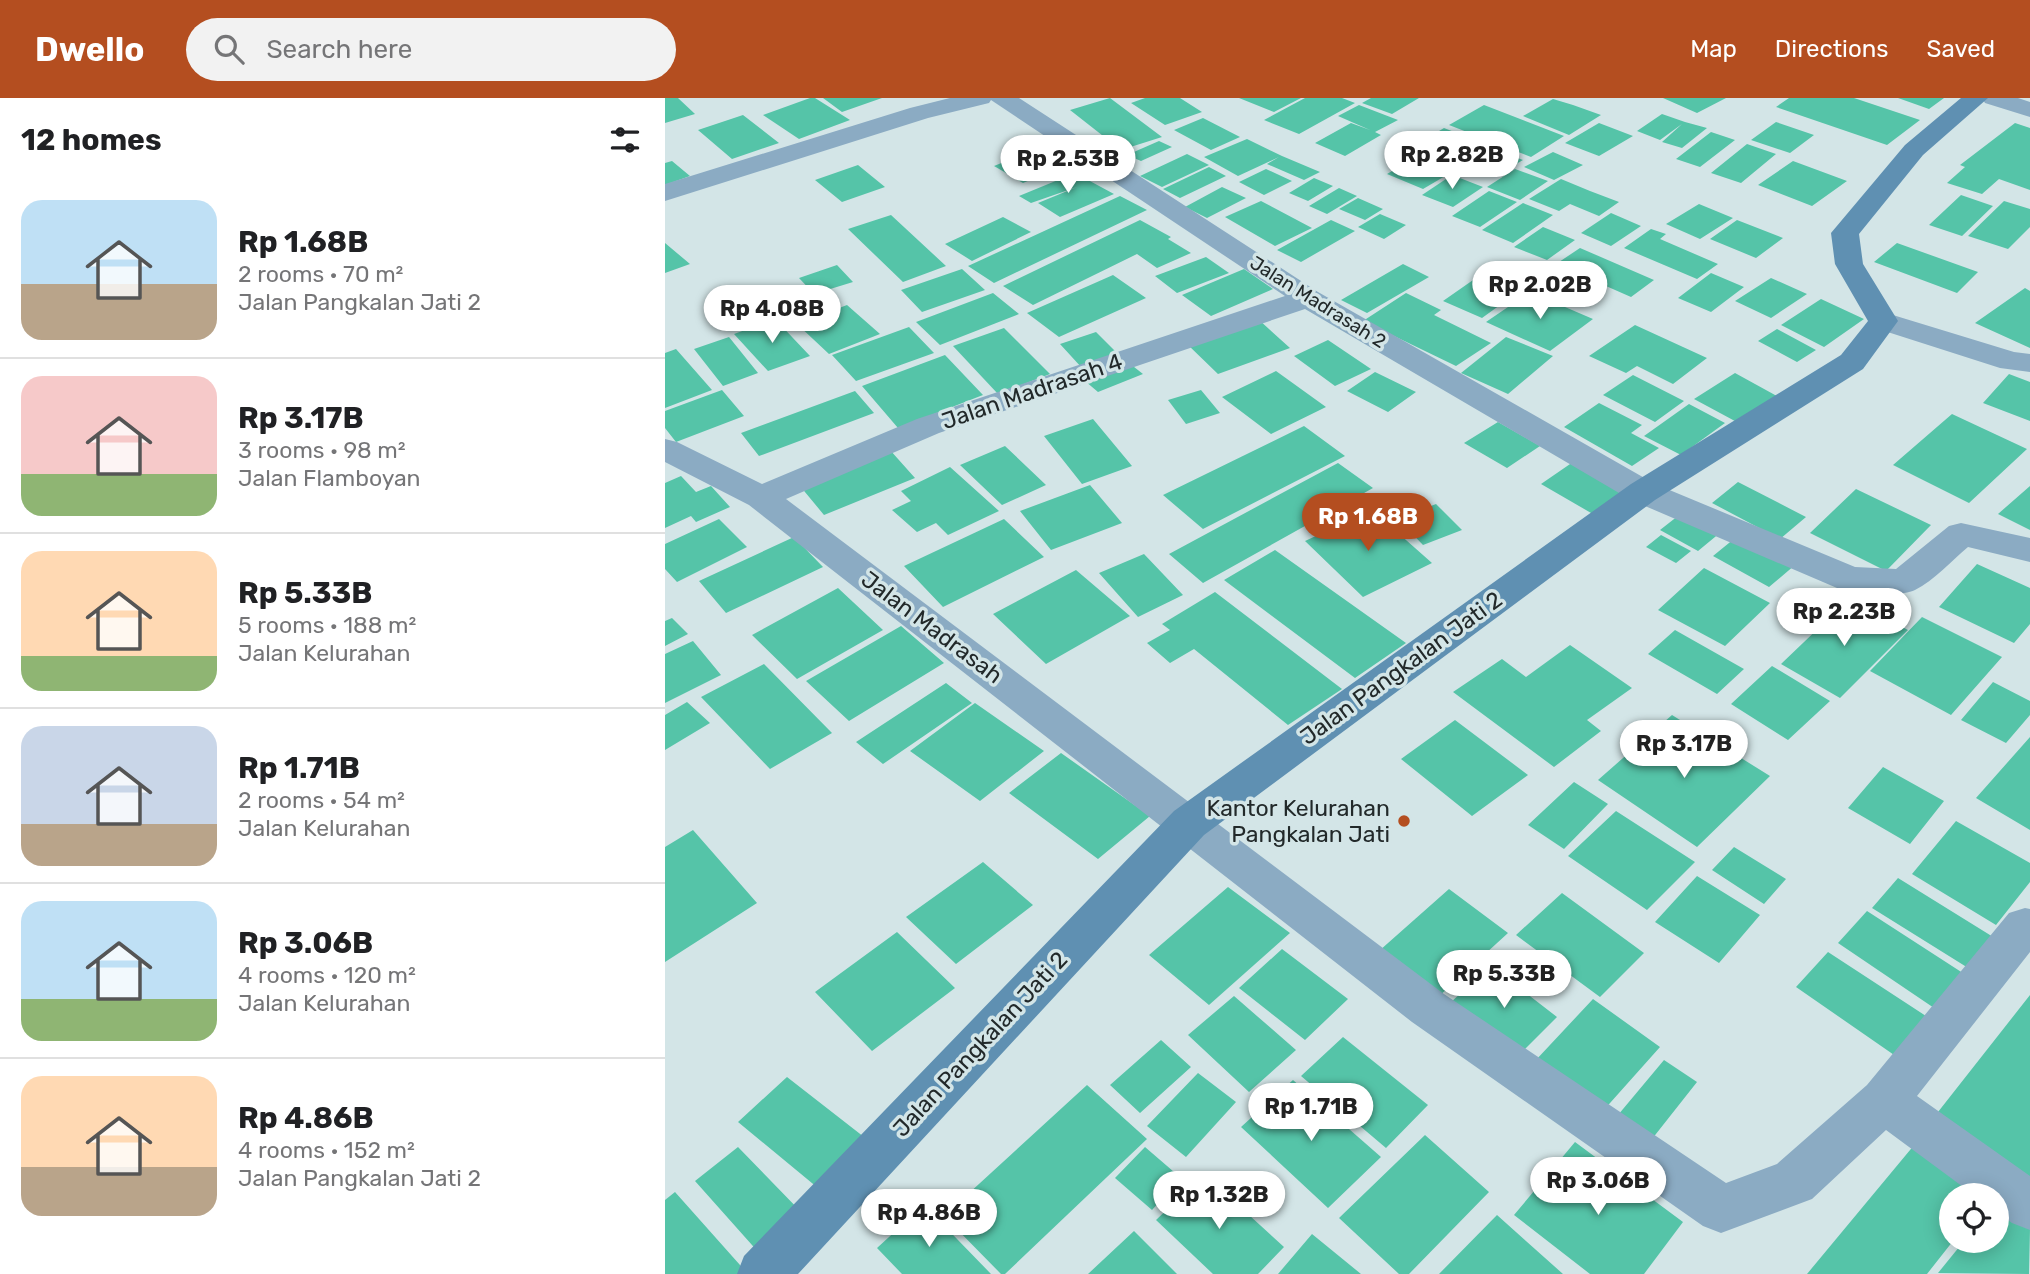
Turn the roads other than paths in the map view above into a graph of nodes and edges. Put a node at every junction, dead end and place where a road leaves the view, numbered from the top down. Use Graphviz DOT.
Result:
graph roads {
  1 [pos="981,98"];
  2 [pos="1002,98"];
  3 [pos="1976,98"];
  4 [pos="1994,98"];
  5 [pos="909,106"];
  6 [pos="2030,110"];
  7 [pos="665,193"];
  8 [pos="1308,298"];
  9 [pos="1883,321"];
  10 [pos="2030,363"];
  11 [pos="669,456"];
  12 [pos="1643,492"];
  13 [pos="761,497"];
  14 [pos="2030,550"];
  15 [pos="1189,823"];
  16 [pos="2025,926"];
  17 [pos="1885,1100"];
  18 [pos="2030,1206"];
  19 [pos="763,1274"];
  1 -- 5 [label="street"];
  2 -- 8 [label="street, Jalan Madrasah 2"];
  3 -- 9 [label="street"];
  4 -- 6 [label="street"];
  5 -- 7 [label="street"];
  8 -- 12 [label="street, Jalan Madrasah 2"];
  8 -- 13 [label="street, Jalan Madrasah 4"];
  9 -- 10 [label="street"];
  9 -- 12 [label="street, Jalan Pangkalan Jati 2"];
  11 -- 13 [label="street, Jalan Madrasah"];
  12 -- 14 [label="street, Jalan Madrasah 2"];
  12 -- 15 [label="street, Jalan Pangkalan Jati 2"];
  13 -- 15 [label="street, Jalan Madrasah"];
  15 -- 17 [label="street, Jalan Madrasah"];
  15 -- 19 [label="street, Jalan Pangkalan Jati 2"];
  16 -- 17 [label="street"];
  17 -- 18 [label="street"];
}
